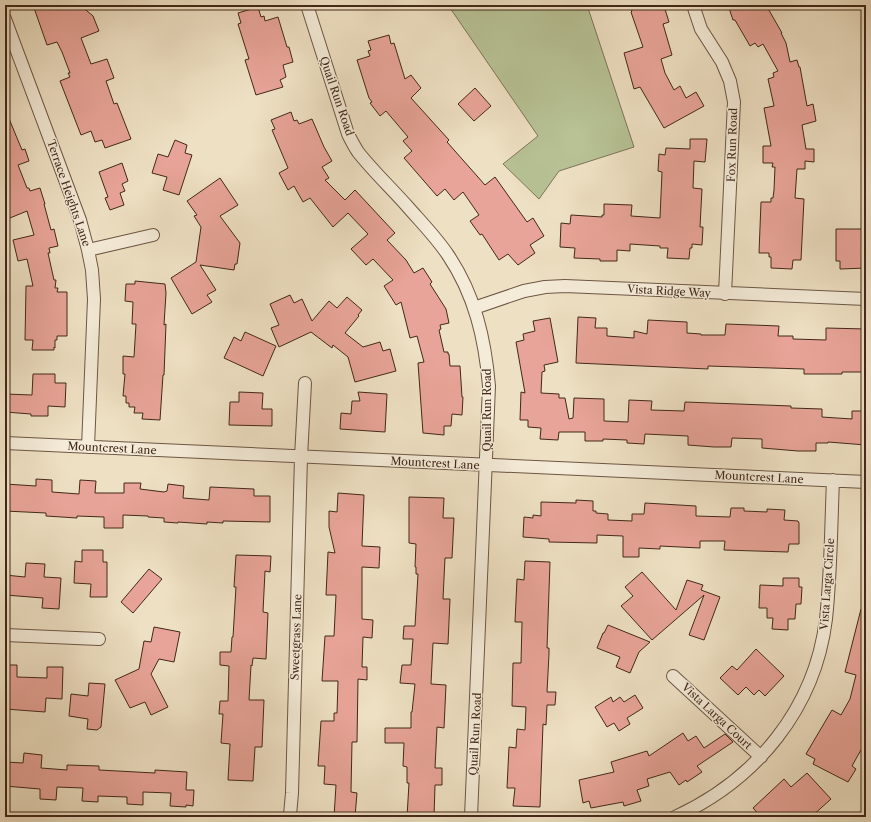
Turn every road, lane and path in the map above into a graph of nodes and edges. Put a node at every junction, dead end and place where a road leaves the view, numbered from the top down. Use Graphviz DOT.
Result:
graph roads {
  1 [pos="307,5"];
  2 [pos="693,5"];
  3 [pos="5,19"];
  4 [pos="153,235"];
  5 [pos="88,250"];
  6 [pos="726,294"];
  7 [pos="866,299"];
  8 [pos="474,308"];
  9 [pos="305,383"];
  10 [pos="5,443"];
  11 [pos="88,447"];
  12 [pos="301,457"];
  13 [pos="487,465"];
  14 [pos="833,480"];
  15 [pos="866,482"];
  16 [pos="5,635"];
  17 [pos="98,639"];
  18 [pos="673,676"];
  19 [pos="761,757"];
  20 [pos="288,817"];
  21 [pos="471,817"];
  22 [pos="675,817"];
  1 -- 8 [label="street, Quail Run Road"];
  2 -- 6 [label="street, Fox Run Road"];
  3 -- 5 [label="street, Terrace Heights Lane"];
  4 -- 5 [label="street"];
  5 -- 11 [label="street, Terrace Heights Lane"];
  6 -- 7 [label="street, Vista Ridge Way"];
  6 -- 8 [label="street, Vista Ridge Way"];
  8 -- 13 [label="street, Quail Run Road"];
  9 -- 12 [label="street, Sweetgrass Lane"];
  10 -- 11 [label="street, Mountcrest Lane"];
  11 -- 12 [label="street, Mountcrest Lane"];
  12 -- 13 [label="street, Mountcrest Lane"];
  12 -- 20 [label="street, Sweetgrass Lane"];
  13 -- 14 [label="street, Mountcrest Lane"];
  13 -- 21 [label="street, Quail Run Road"];
  14 -- 15 [label="street, Mountcrest Lane"];
  14 -- 19 [label="street, Vista Larga Circle"];
  16 -- 17 [label="street"];
  18 -- 19 [label="street, Vista Larga Court"];
  19 -- 22 [label="street, Vista Larga Circle"];
}
